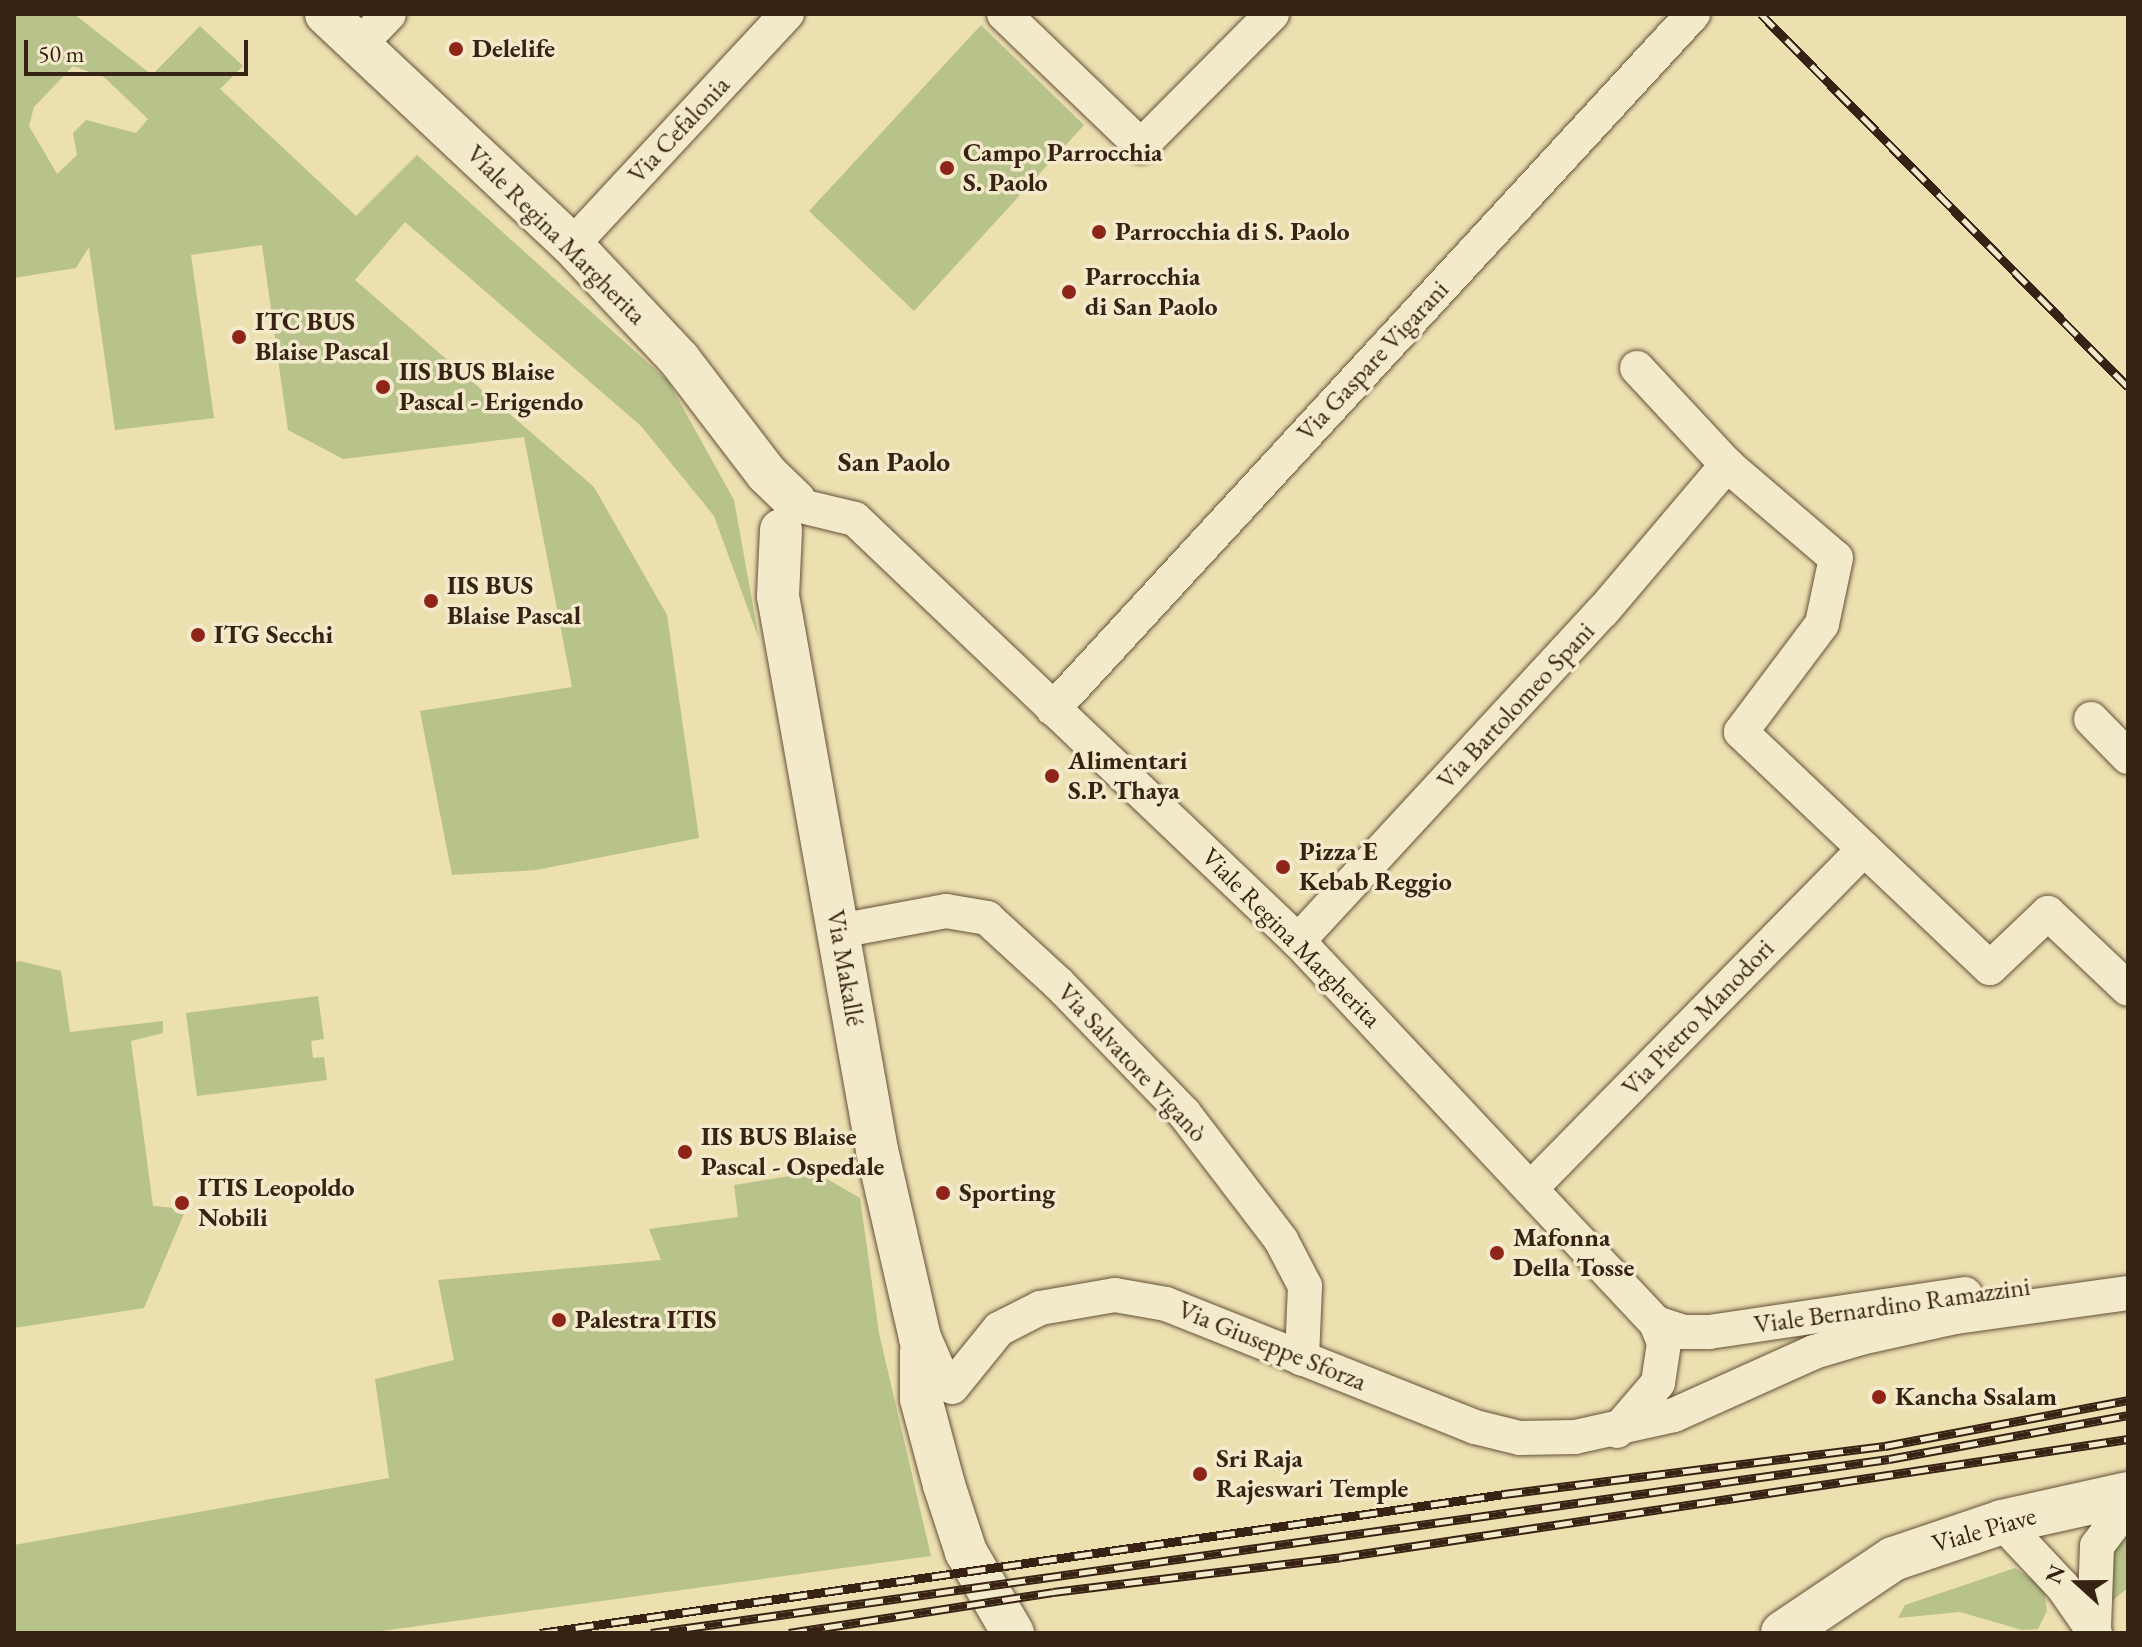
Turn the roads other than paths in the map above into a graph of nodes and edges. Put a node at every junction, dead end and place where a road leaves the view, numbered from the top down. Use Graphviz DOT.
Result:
graph roads {
  1 [pos="326,14"];
  2 [pos="389,14"];
  3 [pos="787,14"];
  4 [pos="1004,14"];
  5 [pos="1272,14"];
  6 [pos="1693,14"];
  7 [pos="359,45"];
  8 [pos="572,245"];
  9 [pos="1637,368"];
  10 [pos="1727,465"];
  11 [pos="789,508"];
  12 [pos="1053,709"];
  13 [pos="2091,719"];
  14 [pos="2128,757"];
  15 [pos="1864,849"];
  16 [pos="839,931"];
  17 [pos="1298,941"];
  18 [pos="2128,989"];
  19 [pos="1532,1187"];
  20 [pos="2128,1271"];
  21 [pos="2128,1293"];
  22 [pos="1656,1323"];
  23 [pos="1302,1359"];
  24 [pos="936,1402"];
  25 [pos="1617,1431"];
  26 [pos="2128,1494"];
  27 [pos="2128,1505"];
  28 [pos="2022,1518"];
  29 [pos="2097,1546"];
  30 [pos="2094,1630"];
  31 [pos="1013,1633"];
  32 [pos="1783,1633"];
  1 -- 7 [label="street, Viale Regina Margherita"];
  2 -- 7 [label="street"];
  3 -- 8 [label="street, Via Cefalonia"];
  4 -- 5 [label="street"];
  6 -- 12 [label="street, Via Gaspare Vigarani"];
  7 -- 8 [label="street, Viale Regina Margherita"];
  8 -- 11 [label="street, Viale Regina Margherita"];
  9 -- 10 [label="street"];
  10 -- 15 [label="street"];
  10 -- 17 [label="street, Via Bartolomeo Spani"];
  11 -- 12 [label="street, Viale Regina Margherita"];
  11 -- 16 [label="street, Via Makallé"];
  12 -- 17 [label="street, Viale Regina Margherita"];
  13 -- 14 [label="street"];
  15 -- 18 [label="street"];
  15 -- 19 [label="street, Via Pietro Manodori"];
  16 -- 23 [label="street, Via Salvatore Viganò"];
  16 -- 24 [label="street, Via Makallé"];
  17 -- 19 [label="street, Viale Regina Margherita"];
  19 -- 22 [label="street, Viale Regina Margherita"];
  20 -- 22 [label="street, Viale Bernardino Ramazzini"];
  21 -- 25 [label="street, Viale Bernardino Ramazzini"];
  22 -- 25 [label="street"];
  23 -- 24 [label="street, Via Giuseppe Sforza"];
  23 -- 25 [label="street, Via Giuseppe Sforza"];
  24 -- 31 [label="street, Via Makallé"];
  26 -- 28 [label="main road, Viale Piave"];
  27 -- 29 [label="street"];
  28 -- 29 [label="street"];
  28 -- 30 [label="street"];
  28 -- 32 [label="main road, Viale Piave"];
  29 -- 30 [label="street"];
}
